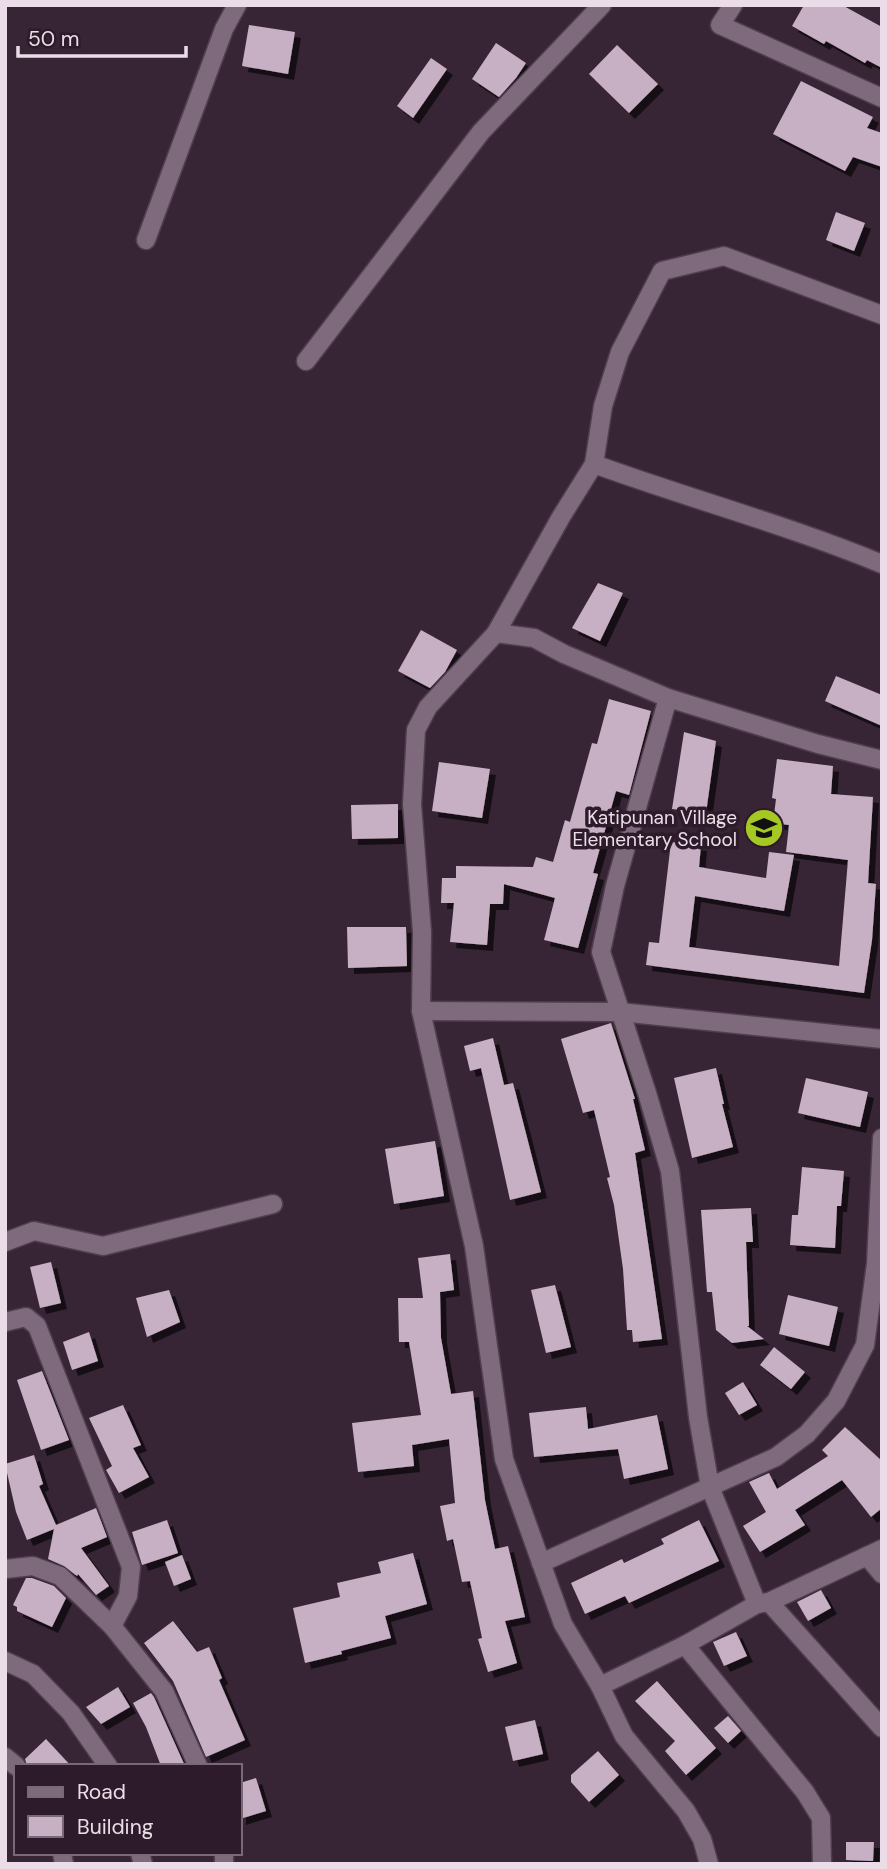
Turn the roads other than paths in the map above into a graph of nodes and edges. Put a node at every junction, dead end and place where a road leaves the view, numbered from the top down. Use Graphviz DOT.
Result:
graph roads {
  1 [pos="237,5"];
  2 [pos="602,5"];
  3 [pos="733,5"];
  4 [pos="882,98"];
  5 [pos="146,240"];
  6 [pos="882,315"];
  7 [pos="306,361"];
  8 [pos="594,464"];
  9 [pos="882,564"];
  10 [pos="496,633"];
  11 [pos="668,698"];
  12 [pos="882,760"];
  13 [pos="421,1011"];
  14 [pos="620,1013"];
  15 [pos="882,1039"];
  16 [pos="882,1138"];
  17 [pos="273,1204"];
  18 [pos="5,1242"];
  19 [pos="5,1322"];
  20 [pos="710,1487"];
  21 [pos="874,1553"];
  22 [pos="541,1563"];
  23 [pos="5,1569"];
  24 [pos="882,1574"];
  25 [pos="763,1603"];
  26 [pos="112,1626"];
  27 [pos="685,1645"];
  28 [pos="5,1661"];
  29 [pos="600,1686"];
  30 [pos="882,1728"];
  31 [pos="107,1764"];
  32 [pos="197,1764"];
  33 [pos="709,1864"];
  34 [pos="822,1864"];
  1 -- 5 [label="street"];
  2 -- 7 [label="street"];
  3 -- 4 [label="street"];
  6 -- 8 [label="street"];
  8 -- 9 [label="street"];
  8 -- 10 [label="street"];
  10 -- 11 [label="street"];
  10 -- 13 [label="street"];
  11 -- 12 [label="street"];
  11 -- 14 [label="street"];
  13 -- 14 [label="street"];
  13 -- 22 [label="street"];
  14 -- 15 [label="street"];
  14 -- 20 [label="street"];
  16 -- 20 [label="street"];
  17 -- 18 [label="street"];
  19 -- 26 [label="street"];
  20 -- 22 [label="street"];
  20 -- 25 [label="street"];
  21 -- 24 [label="street"];
  21 -- 25 [label="street"];
  22 -- 29 [label="street"];
  23 -- 26 [label="street"];
  25 -- 27 [label="street"];
  25 -- 30 [label="street"];
  26 -- 32 [label="street"];
  27 -- 29 [label="street"];
  27 -- 34 [label="street"];
  28 -- 31 [label="street"];
  29 -- 33 [label="street"];
}
